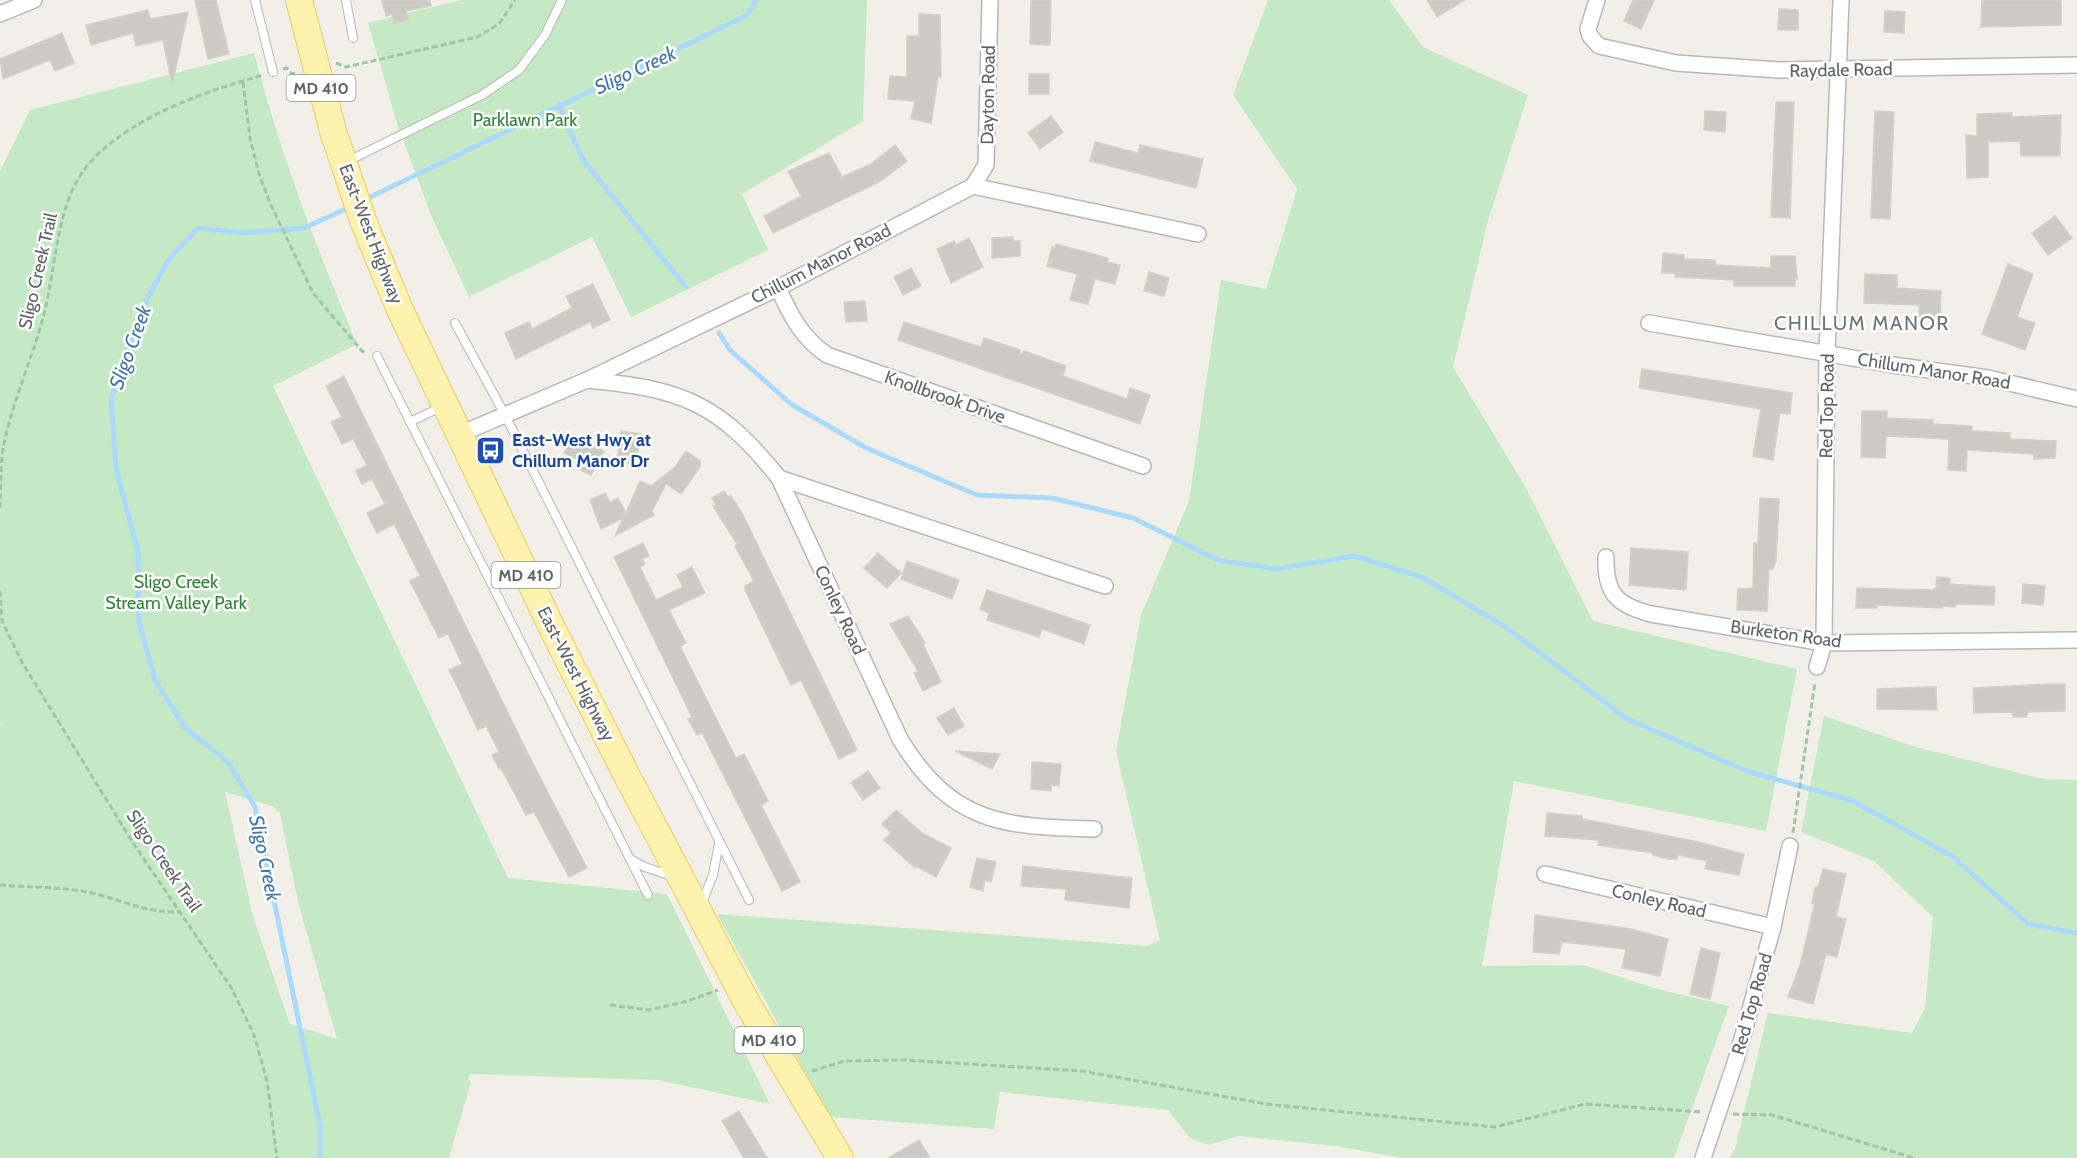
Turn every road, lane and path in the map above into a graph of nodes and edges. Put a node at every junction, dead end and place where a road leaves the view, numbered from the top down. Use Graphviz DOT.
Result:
graph roads {
  1 [pos="34,0"];
  2 [pos="255,0"];
  3 [pos="299,0"];
  4 [pos="346,0"];
  5 [pos="515,0"];
  6 [pos="562,0"];
  7 [pos="990,0"];
  8 [pos="1595,0"];
  9 [pos="1841,0"];
  10 [pos="0,14"];
  11 [pos="353,38"];
  12 [pos="339,62"];
  13 [pos="2077,65"];
  14 [pos="1838,69"];
  15 [pos="273,72"];
  16 [pos="292,74"];
  17 [pos="243,82"];
  18 [pos="346,169"];
  19 [pos="973,186"];
  20 [pos="1198,234"];
  21 [pos="778,288"];
  22 [pos="455,323"];
  23 [pos="1649,323"];
  24 [pos="1827,353"];
  25 [pos="377,356"];
  26 [pos="587,380"];
  27 [pos="2077,399"];
  28 [pos="444,406"];
  29 [pos="505,415"];
  30 [pos="410,422"];
  31 [pos="458,435"];
  32 [pos="1143,466"];
  33 [pos="779,478"];
  34 [pos="0,508"];
  35 [pos="1606,556"];
  36 [pos="1104,586"];
  37 [pos="0,591"];
  38 [pos="2077,640"];
  39 [pos="1824,643"];
  40 [pos="1817,667"];
  41 [pos="1794,826"];
  42 [pos="1094,830"];
  43 [pos="719,841"];
  44 [pos="1790,846"];
  45 [pos="627,855"];
  46 [pos="1545,874"];
  47 [pos="682,880"];
  48 [pos="0,885"];
  49 [pos="648,895"];
  50 [pos="749,900"];
  51 [pos="182,912"];
  52 [pos="703,920"];
  53 [pos="1773,927"];
  54 [pos="736,982"];
  55 [pos="610,1005"];
  56 [pos="792,1078"];
  57 [pos="1585,1104"];
  58 [pos="1815,1129"];
  59 [pos="277,1158"];
  60 [pos="840,1158"];
  61 [pos="1703,1158"];
  62 [pos="1914,1158"];
  1 -- 10 [label="street"];
  2 -- 15 [label="lane"];
  3 -- 18 [label="main road, East-West Highway / MD 410"];
  4 -- 11 [label="lane"];
  5 -- 12 [label="path"];
  6 -- 18 [label="lane"];
  7 -- 19 [label="street, Dayton Road"];
  8 -- 14 [label="street, Raydale Road"];
  9 -- 14 [label="street, Red Top Road"];
  13 -- 14 [label="street, Raydale Road"];
  14 -- 24 [label="street, Red Top Road"];
  15 -- 16 [label="path, Sligo Creek Trail"];
  15 -- 17 [label="path, Sligo Creek Trail"];
  17 -- 25 [label="path"];
  17 -- 34 [label="path, Sligo Creek Trail"];
  18 -- 28 [label="main road, East-West Highway / MD 410"];
  19 -- 20 [label="street"];
  19 -- 21 [label="street, Chillum Manor Road"];
  21 -- 26 [label="street, Chillum Manor Road"];
  21 -- 32 [label="street, Knollbrook Drive"];
  22 -- 29 [label="lane"];
  23 -- 24 [label="street, Chillum Manor Road"];
  24 -- 27 [label="street, Chillum Manor Road"];
  24 -- 39 [label="street, Red Top Road"];
  25 -- 30 [label="lane"];
  26 -- 29 [label="street, Chillum Manor Road"];
  26 -- 33 [label="street, Conley Road"];
  28 -- 30 [label="lane"];
  28 -- 31 [label="main road, East-West Highway / MD 410"];
  29 -- 31 [label="street, Chillum Manor Road"];
  29 -- 43 [label="lane"];
  30 -- 45 [label="lane"];
  31 -- 47 [label="main road, East-West Highway / MD 410"];
  33 -- 36 [label="street"];
  33 -- 42 [label="street, Conley Road"];
  35 -- 39 [label="street, Burketon Road"];
  37 -- 51 [label="path, Sligo Creek Trail"];
  38 -- 39 [label="street, Burketon Road"];
  39 -- 40 [label="street, Red Top Road"];
  40 -- 41 [label="path"];
  43 -- 50 [label="lane"];
  43 -- 52 [label="lane"];
  44 -- 53 [label="street, Red Top Road"];
  45 -- 47 [label="lane"];
  45 -- 49 [label="lane"];
  46 -- 53 [label="street, Conley Road"];
  47 -- 52 [label="main road, East-West Highway / MD 410"];
  48 -- 51 [label="path"];
  51 -- 59 [label="path, Sligo Creek Trail"];
  52 -- 54 [label="main road, East-West Highway / MD 410"];
  53 -- 61 [label="street, Red Top Road"];
  54 -- 55 [label="path"];
  54 -- 56 [label="main road, East-West Highway / MD 410"];
  56 -- 57 [label="path"];
  56 -- 60 [label="main road, East-West Highway / MD 410"];
  58 -- 62 [label="path"];
}
